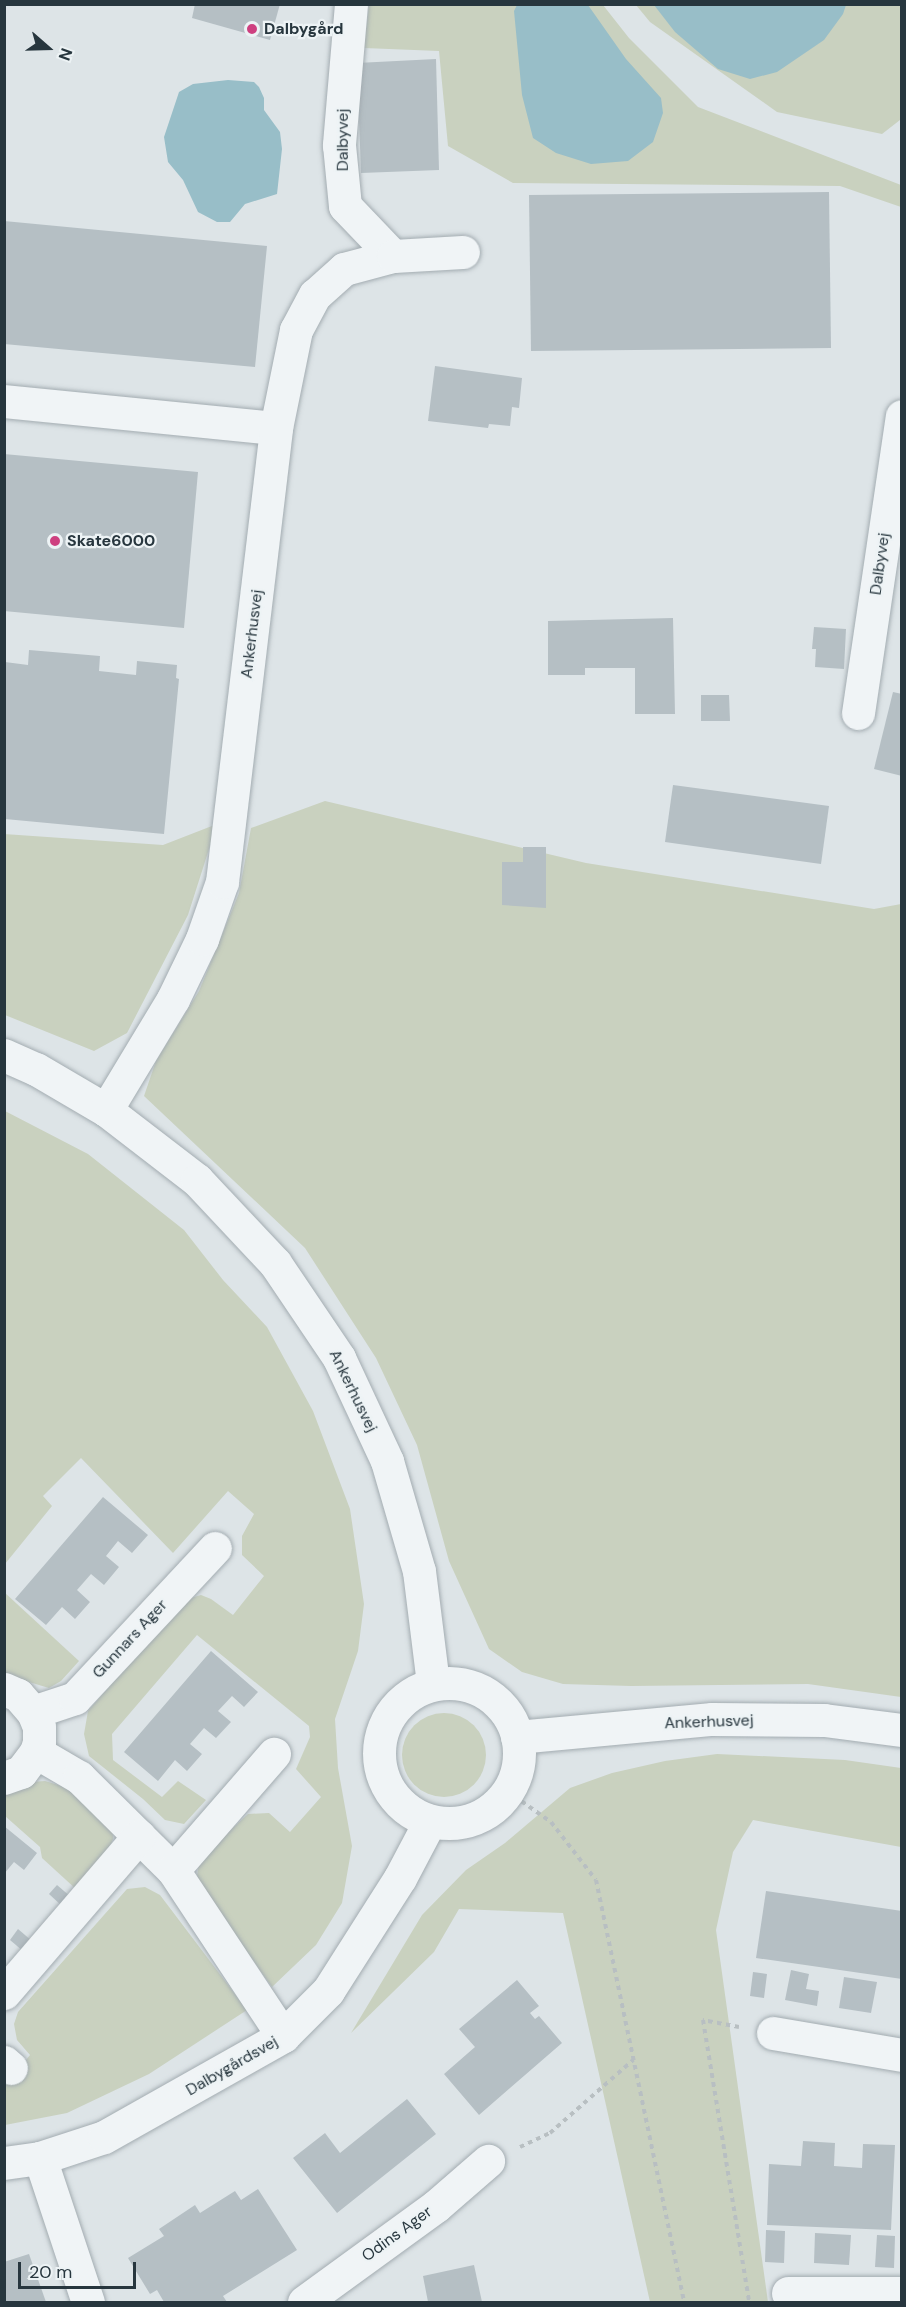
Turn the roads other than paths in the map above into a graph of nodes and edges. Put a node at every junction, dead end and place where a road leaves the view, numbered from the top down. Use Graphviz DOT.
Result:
graph roads {
  1 [pos="351,4"];
  2 [pos="463,252"];
  3 [pos="393,256"];
  4 [pos="4,401"];
  5 [pos="902,416"];
  6 [pos="276,428"];
  7 [pos="858,713"];
  8 [pos="4,1055"];
  9 [pos="106,1110"];
  10 [pos="215,1548"];
  11 [pos="433,1684"];
  12 [pos="4,1689"];
  13 [pos="33,1712"];
  14 [pos="902,1730"];
  15 [pos="517,1737"];
  16 [pos="36,1752"];
  17 [pos="273,1754"];
  18 [pos="4,1778"];
  19 [pos="430,1821"];
  20 [pos="139,1836"];
  21 [pos="173,1870"];
  22 [pos="4,1994"];
  23 [pos="773,2033"];
  24 [pos="283,2036"];
  25 [pos="902,2055"];
  26 [pos="40,2158"];
  27 [pos="488,2162"];
  28 [pos="4,2163"];
  29 [pos="902,2293"];
  30 [pos="788,2294"];
  31 [pos="88,2302"];
  32 [pos="304,2302"];
  1 -- 3 [label="street, Dalbyvej"];
  2 -- 3 [label="street, Ankerhusvej"];
  3 -- 6 [label="street, Ankerhusvej"];
  4 -- 6 [label="street"];
  5 -- 7 [label="street, Dalbyvej"];
  6 -- 9 [label="street, Ankerhusvej"];
  8 -- 9 [label="street, Ankerhusvej"];
  9 -- 11 [label="street, Ankerhusvej"];
  10 -- 13 [label="street, Gunnars Ager"];
  11 -- 15 [label="street"];
  11 -- 19 [label="street"];
  12 -- 13 [label="street"];
  13 -- 16 [label="street"];
  14 -- 15 [label="street, Ankerhusvej"];
  15 -- 19 [label="street"];
  16 -- 18 [label="street"];
  16 -- 20 [label="street"];
  17 -- 21 [label="street"];
  19 -- 24 [label="street, Dalbygårdsvej"];
  20 -- 21 [label="street"];
  20 -- 22 [label="street"];
  21 -- 24 [label="street"];
  23 -- 25 [label="street"];
  24 -- 26 [label="street, Dalbygårdsvej"];
  26 -- 28 [label="street, Dalbygårdsvej"];
  26 -- 31 [label="street"];
  27 -- 32 [label="street, Odins Ager"];
  29 -- 30 [label="street"];
}
